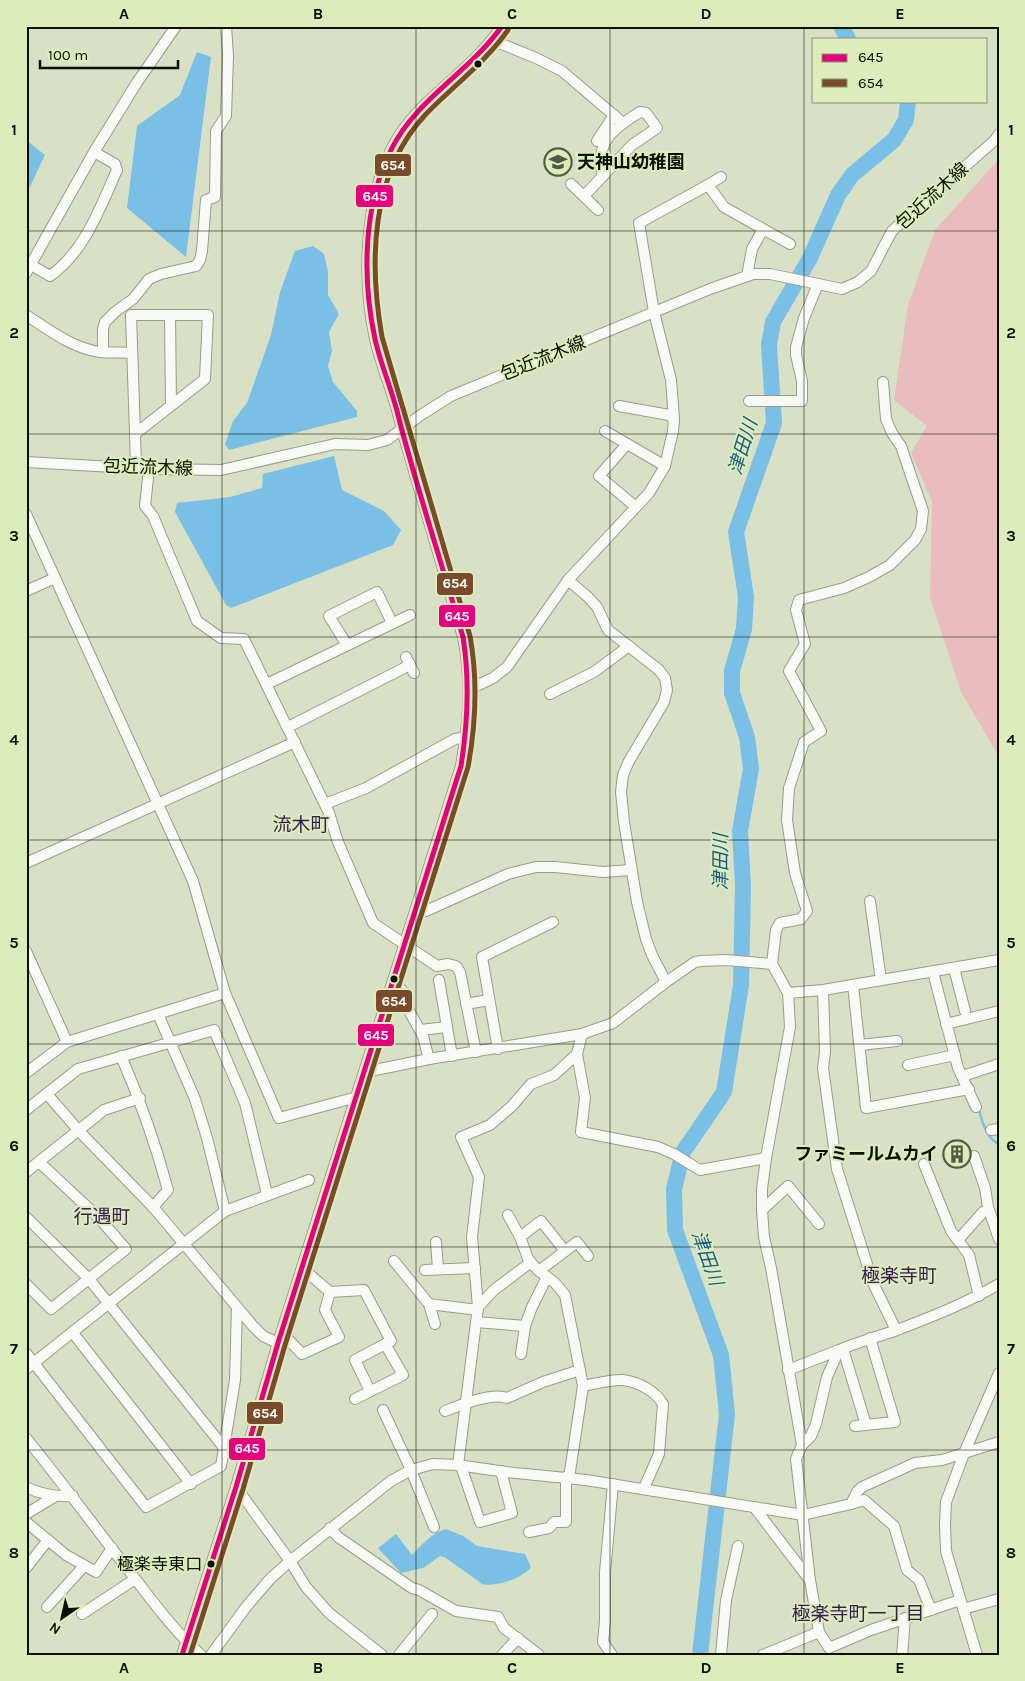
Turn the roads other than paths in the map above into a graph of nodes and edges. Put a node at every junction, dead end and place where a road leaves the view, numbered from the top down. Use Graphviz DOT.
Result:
graph roads {
  1 [pos="176,26"];
  2 [pos="226,26"];
  3 [pos="502,26"];
  4 [pos="492,40"];
  5 [pos="614,115"];
  6 [pos="623,123"];
  7 [pos="999,134"];
  8 [pos="597,142"];
  9 [pos="94,152"];
  10 [pos="603,176"];
  11 [pos="721,177"];
  12 [pos="571,184"];
  13 [pos="708,185"];
  14 [pos="584,196"];
  15 [pos="598,210"];
  16 [pos="764,229"];
  17 [pos="790,244"];
  18 [pos="29,269"];
  19 [pos="747,276"];
  20 [pos="815,283"];
  21 [pos="654,312"];
  22 [pos="26,315"];
  23 [pos="170,315"];
  24 [pos="103,352"];
  25 [pos="132,352"];
  26 [pos="882,382"];
  27 [pos="749,401"];
  28 [pos="170,405"];
  29 [pos="619,406"];
  30 [pos="674,419"];
  31 [pos="402,430"];
  32 [pos="605,431"];
  33 [pos="135,434"];
  34 [pos="627,444"];
  35 [pos="26,462"];
  36 [pos="665,466"];
  37 [pos="136,467"];
  38 [pos="149,468"];
  39 [pos="636,507"];
  40 [pos="26,514"];
  41 [pos="55,578"];
  42 [pos="568,580"];
  43 [pos="26,591"];
  44 [pos="410,615"];
  45 [pos="392,624"];
  46 [pos="347,645"];
  47 [pos="629,646"];
  48 [pos="410,665"];
  49 [pos="267,684"];
  50 [pos="470,689"];
  51 [pos="550,694"];
  52 [pos="288,727"];
  53 [pos="466,737"];
  54 [pos="295,742"];
  55 [pos="158,804"];
  56 [pos="324,804"];
  57 [pos="26,863"];
  58 [pos="631,870"];
  59 [pos="870,901"];
  60 [pos="415,911"];
  61 [pos="553,922"];
  62 [pos="404,944"];
  63 [pos="26,951"];
  64 [pos="999,960"];
  65 [pos="772,964"];
  66 [pos="954,968"];
  67 [pos="933,972"];
  68 [pos="393,980"];
  69 [pos="439,980"];
  70 [pos="881,980"];
  71 [pos="666,982"];
  72 [pos="853,985"];
  73 [pos="823,990"];
  74 [pos="225,993"];
  75 [pos="788,993"];
  76 [pos="489,1000"];
  77 [pos="466,1004"];
  78 [pos="965,1010"];
  79 [pos="999,1011"];
  80 [pos="158,1014"];
  81 [pos="946,1024"];
  82 [pos="447,1027"];
  83 [pos="420,1030"];
  84 [pos="582,1034"];
  85 [pos="897,1041"];
  86 [pos="67,1042"];
  87 [pos="170,1042"];
  88 [pos="860,1045"];
  89 [pos="498,1049"];
  90 [pos="476,1052"];
  91 [pos="577,1054"];
  92 [pos="955,1055"];
  93 [pos="121,1056"];
  94 [pos="452,1056"];
  95 [pos="429,1059"];
  96 [pos="999,1064"];
  97 [pos="908,1065"];
  98 [pos="365,1072"];
  99 [pos="26,1073"];
  100 [pos="963,1076"];
  101 [pos="969,1089"];
  102 [pos="47,1094"];
  103 [pos="357,1097"];
  104 [pos="140,1098"];
  105 [pos="976,1107"];
  106 [pos="26,1110"];
  107 [pos="79,1131"];
  108 [pos="974,1156"];
  109 [pos="766,1158"];
  110 [pos="39,1162"];
  111 [pos="924,1164"];
  112 [pos="26,1172"];
  113 [pos="309,1180"];
  114 [pos="267,1194"];
  115 [pos="153,1207"];
  116 [pos="762,1210"];
  117 [pos="226,1211"];
  118 [pos="983,1212"];
  119 [pos="508,1215"];
  120 [pos="26,1217"];
  121 [pos="819,1224"];
  122 [pos="997,1226"];
  123 [pos="520,1237"];
  124 [pos="999,1239"];
  125 [pos="958,1240"];
  126 [pos="436,1242"];
  127 [pos="184,1244"];
  128 [pos="565,1251"];
  129 [pos="588,1256"];
  130 [pos="394,1261"];
  131 [pos="530,1262"];
  132 [pos="302,1268"];
  133 [pos="474,1268"];
  134 [pos="438,1269"];
  135 [pos="425,1270"];
  136 [pos="543,1274"];
  137 [pos="89,1279"];
  138 [pos="26,1284"];
  139 [pos="999,1284"];
  140 [pos="330,1292"];
  141 [pos="979,1296"];
  142 [pos="110,1304"];
  143 [pos="429,1304"];
  144 [pos="237,1307"];
  145 [pos="478,1308"];
  146 [pos="476,1322"];
  147 [pos="435,1324"];
  148 [pos="526,1326"];
  149 [pos="896,1330"];
  150 [pos="73,1333"];
  151 [pos="280,1338"];
  152 [pos="870,1338"];
  153 [pos="385,1344"];
  154 [pos="841,1350"];
  155 [pos="26,1353"];
  156 [pos="522,1354"];
  157 [pos="30,1366"];
  158 [pos="580,1370"];
  159 [pos="788,1370"];
  160 [pos="999,1373"];
  161 [pos="583,1386"];
  162 [pos="370,1391"];
  163 [pos="354,1399"];
  164 [pos="466,1403"];
  165 [pos="383,1410"];
  166 [pos="446,1411"];
  167 [pos="866,1425"];
  168 [pos="855,1426"];
  169 [pos="26,1438"];
  170 [pos="999,1442"];
  171 [pos="802,1445"];
  172 [pos="225,1449"];
  173 [pos="965,1451"];
  174 [pos="460,1465"];
  175 [pos="412,1470"];
  176 [pos="502,1471"];
  177 [pos="568,1478"];
  178 [pos="191,1484"];
  179 [pos="613,1484"];
  180 [pos="236,1487"];
  181 [pos="26,1488"];
  182 [pos="644,1488"];
  183 [pos="73,1496"];
  184 [pos="54,1497"];
  185 [pos="851,1504"];
  186 [pos="754,1507"];
  187 [pos="26,1514"];
  188 [pos="803,1515"];
  189 [pos="26,1522"];
  190 [pos="434,1526"];
  191 [pos="330,1528"];
  192 [pos="529,1532"];
  193 [pos="48,1540"];
  194 [pos="738,1546"];
  195 [pos="112,1548"];
  196 [pos="290,1560"];
  197 [pos="84,1566"];
  198 [pos="26,1567"];
  199 [pos="135,1579"];
  200 [pos="810,1580"];
  201 [pos="999,1599"];
  202 [pos="961,1605"];
  203 [pos="47,1607"];
  204 [pos="930,1610"];
  205 [pos="82,1614"];
  206 [pos="432,1614"];
  207 [pos="905,1618"];
  208 [pos="819,1632"];
  209 [pos="518,1638"];
  210 [pos="186,1642"];
  211 [pos="834,1651"];
  212 [pos="182,1655"];
  213 [pos="202,1655"];
  214 [pos="210,1655"];
  215 [pos="382,1655"];
  216 [pos="399,1655"];
  217 [pos="502,1655"];
  218 [pos="539,1655"];
  219 [pos="612,1655"];
  220 [pos="721,1655"];
  221 [pos="763,1655"];
  222 [pos="902,1655"];
  223 [pos="977,1655"];
  1 -- 9 [label="street"];
  2 -- 24 [label="street"];
  3 -- 4 [label="street"];
  4 -- 5 [label="street"];
  4 -- 31 [label="street"];
  5 -- 6 [label="street"];
  5 -- 8 [label="street"];
  6 -- 10 [label="street"];
  6 -- 10 [label="street"];
  7 -- 20 [label="street, 包近流木線"];
  9 -- 18 [label="street"];
  9 -- 18 [label="street"];
  10 -- 14 [label="street"];
  11 -- 13 [label="street"];
  12 -- 14 [label="street"];
  13 -- 16 [label="street"];
  13 -- 21 [label="street"];
  14 -- 15 [label="street"];
  16 -- 17 [label="street"];
  16 -- 19 [label="street"];
  19 -- 20 [label="street, 包近流木線"];
  19 -- 21 [label="street, 包近流木線"];
  20 -- 27 [label="street"];
  21 -- 30 [label="street"];
  21 -- 31 [label="street, 包近流木線"];
  22 -- 24 [label="street"];
  23 -- 25 [label="street"];
  23 -- 28 [label="street"];
  23 -- 28 [label="street"];
  24 -- 25 [label="street"];
  25 -- 33 [label="street"];
  26 -- 65 [label="street"];
  28 -- 33 [label="street"];
  29 -- 30 [label="street"];
  30 -- 36 [label="street"];
  31 -- 38 [label="street, 包近流木線"];
  31 -- 50 [label="street"];
  32 -- 34 [label="street"];
  33 -- 37 [label="street"];
  34 -- 36 [label="street"];
  34 -- 39 [label="street"];
  35 -- 37 [label="street, 包近流木線"];
  36 -- 39 [label="street"];
  37 -- 38 [label="street, 包近流木線"];
  38 -- 49 [label="street"];
  39 -- 42 [label="street"];
  40 -- 41 [label="street"];
  41 -- 43 [label="street"];
  41 -- 55 [label="street"];
  42 -- 47 [label="street"];
  42 -- 50 [label="street"];
  44 -- 45 [label="street"];
  45 -- 46 [label="street"];
  45 -- 46 [label="street"];
  46 -- 49 [label="street"];
  47 -- 51 [label="street"];
  47 -- 58 [label="street"];
  48 -- 52 [label="street"];
  49 -- 52 [label="street"];
  50 -- 53 [label="street"];
  52 -- 54 [label="street"];
  53 -- 56 [label="street"];
  53 -- 60 [label="street"];
  54 -- 55 [label="street"];
  54 -- 56 [label="street"];
  55 -- 57 [label="street"];
  55 -- 74 [label="street"];
  56 -- 62 [label="street"];
  58 -- 60 [label="street"];
  58 -- 71 [label="street"];
  59 -- 70 [label="street"];
  60 -- 62 [label="street"];
  61 -- 76 [label="street"];
  62 -- 68 [label="street"];
  62 -- 77 [label="street"];
  63 -- 86 [label="street"];
  64 -- 66 [label="street"];
  65 -- 71 [label="street"];
  65 -- 75 [label="street"];
  66 -- 67 [label="street"];
  66 -- 78 [label="street"];
  67 -- 70 [label="street"];
  67 -- 81 [label="street"];
  68 -- 83 [label="street"];
  68 -- 98 [label="street"];
  69 -- 82 [label="street"];
  70 -- 72 [label="street"];
  71 -- 84 [label="street"];
  72 -- 73 [label="street"];
  72 -- 88 [label="street"];
  73 -- 75 [label="street"];
  73 -- 149 [label="street"];
  74 -- 80 [label="street"];
  74 -- 103 [label="street"];
  75 -- 109 [label="street"];
  76 -- 77 [label="street"];
  76 -- 89 [label="street"];
  77 -- 90 [label="street"];
  79 -- 81 [label="street"];
  80 -- 86 [label="street"];
  80 -- 87 [label="street"];
  81 -- 92 [label="street"];
  82 -- 83 [label="street"];
  82 -- 94 [label="street"];
  83 -- 95 [label="street"];
  84 -- 89 [label="street"];
  84 -- 91 [label="street"];
  85 -- 88 [label="street"];
  86 -- 99 [label="street"];
  87 -- 93 [label="street"];
  87 -- 114 [label="street"];
  87 -- 117 [label="street"];
  88 -- 101 [label="street"];
  89 -- 90 [label="street"];
  90 -- 94 [label="street"];
  91 -- 109 [label="street"];
  91 -- 133 [label="street"];
  92 -- 97 [label="street"];
  92 -- 100 [label="street"];
  93 -- 102 [label="street"];
  93 -- 104 [label="street"];
  94 -- 95 [label="street"];
  95 -- 98 [label="street"];
  96 -- 100 [label="street"];
  98 -- 103 [label="street"];
  100 -- 101 [label="street"];
  101 -- 105 [label="street"];
  102 -- 106 [label="street"];
  102 -- 107 [label="street"];
  103 -- 132 [label="street"];
  104 -- 107 [label="street"];
  104 -- 115 [label="street"];
  107 -- 110 [label="street"];
  107 -- 115 [label="street"];
  108 -- 122 [label="street"];
  109 -- 116 [label="street"];
  110 -- 112 [label="street"];
  110 -- 137 [label="street"];
  111 -- 125 [label="street"];
  113 -- 114 [label="street"];
  114 -- 117 [label="street"];
  115 -- 127 [label="street"];
  116 -- 121 [label="street"];
  116 -- 159 [label="street"];
  117 -- 127 [label="street"];
  118 -- 125 [label="street"];
  119 -- 123 [label="street"];
  120 -- 137 [label="street"];
  122 -- 124 [label="street"];
  123 -- 128 [label="street"];
  123 -- 131 [label="street"];
  125 -- 141 [label="street"];
  126 -- 134 [label="street"];
  127 -- 142 [label="street"];
  127 -- 144 [label="street"];
  128 -- 129 [label="street"];
  128 -- 136 [label="street"];
  130 -- 143 [label="street"];
  131 -- 136 [label="street"];
  131 -- 145 [label="street"];
  132 -- 140 [label="street"];
  132 -- 151 [label="street"];
  133 -- 134 [label="street"];
  133 -- 145 [label="street"];
  134 -- 135 [label="street"];
  136 -- 148 [label="street"];
  136 -- 158 [label="street"];
  137 -- 138 [label="street"];
  137 -- 142 [label="street"];
  139 -- 141 [label="street"];
  140 -- 151 [label="street"];
  140 -- 153 [label="street"];
  141 -- 149 [label="street"];
  142 -- 150 [label="street"];
  142 -- 172 [label="street"];
  143 -- 145 [label="street"];
  143 -- 147 [label="street"];
  144 -- 151 [label="street"];
  144 -- 172 [label="street"];
  145 -- 146 [label="street"];
  146 -- 148 [label="street"];
  146 -- 164 [label="street"];
  148 -- 156 [label="street"];
  149 -- 152 [label="street"];
  150 -- 157 [label="street"];
  150 -- 178 [label="street"];
  151 -- 180 [label="street"];
  152 -- 154 [label="street"];
  152 -- 167 [label="street"];
  153 -- 162 [label="street"];
  153 -- 162 [label="street"];
  154 -- 159 [label="street"];
  154 -- 167 [label="street"];
  154 -- 171 [label="street"];
  155 -- 157 [label="street"];
  157 -- 178 [label="street"];
  158 -- 161 [label="street"];
  158 -- 164 [label="street"];
  159 -- 171 [label="street"];
  160 -- 173 [label="street"];
  161 -- 177 [label="street"];
  161 -- 182 [label="street"];
  162 -- 163 [label="street"];
  164 -- 166 [label="street"];
  164 -- 174 [label="street"];
  165 -- 175 [label="street"];
  167 -- 168 [label="street"];
  169 -- 183 [label="street"];
  170 -- 173 [label="street"];
  171 -- 188 [label="street"];
  172 -- 178 [label="street"];
  173 -- 185 [label="street"];
  173 -- 202 [label="street"];
  174 -- 175 [label="street"];
  174 -- 176 [label="street"];
  174 -- 176 [label="street"];
  175 -- 190 [label="street"];
  175 -- 191 [label="street"];
  176 -- 177 [label="street"];
  177 -- 179 [label="street"];
  177 -- 192 [label="street"];
  179 -- 182 [label="street"];
  179 -- 219 [label="street"];
  180 -- 196 [label="street"];
  180 -- 210 [label="street"];
  181 -- 184 [label="street"];
  182 -- 186 [label="street"];
  183 -- 184 [label="street"];
  183 -- 195 [label="street"];
  184 -- 187 [label="street"];
  185 -- 188 [label="street"];
  185 -- 204 [label="street"];
  186 -- 188 [label="street"];
  186 -- 200 [label="street"];
  188 -- 200 [label="street"];
  189 -- 193 [label="street"];
  191 -- 196 [label="street"];
  191 -- 209 [label="street"];
  193 -- 197 [label="street"];
  193 -- 198 [label="street"];
  194 -- 220 [label="street"];
  195 -- 197 [label="street"];
  195 -- 199 [label="street"];
  196 -- 214 [label="street"];
  196 -- 215 [label="street"];
  197 -- 203 [label="street"];
  199 -- 205 [label="street"];
  199 -- 210 [label="street"];
  200 -- 208 [label="street"];
  201 -- 202 [label="street"];
  202 -- 204 [label="street"];
  202 -- 223 [label="street"];
  204 -- 207 [label="street"];
  206 -- 216 [label="street"];
  207 -- 211 [label="street"];
  207 -- 222 [label="street"];
  208 -- 211 [label="street"];
  208 -- 221 [label="street"];
  209 -- 217 [label="street"];
  209 -- 218 [label="street"];
  210 -- 212 [label="street"];
  210 -- 213 [label="street"];
}
